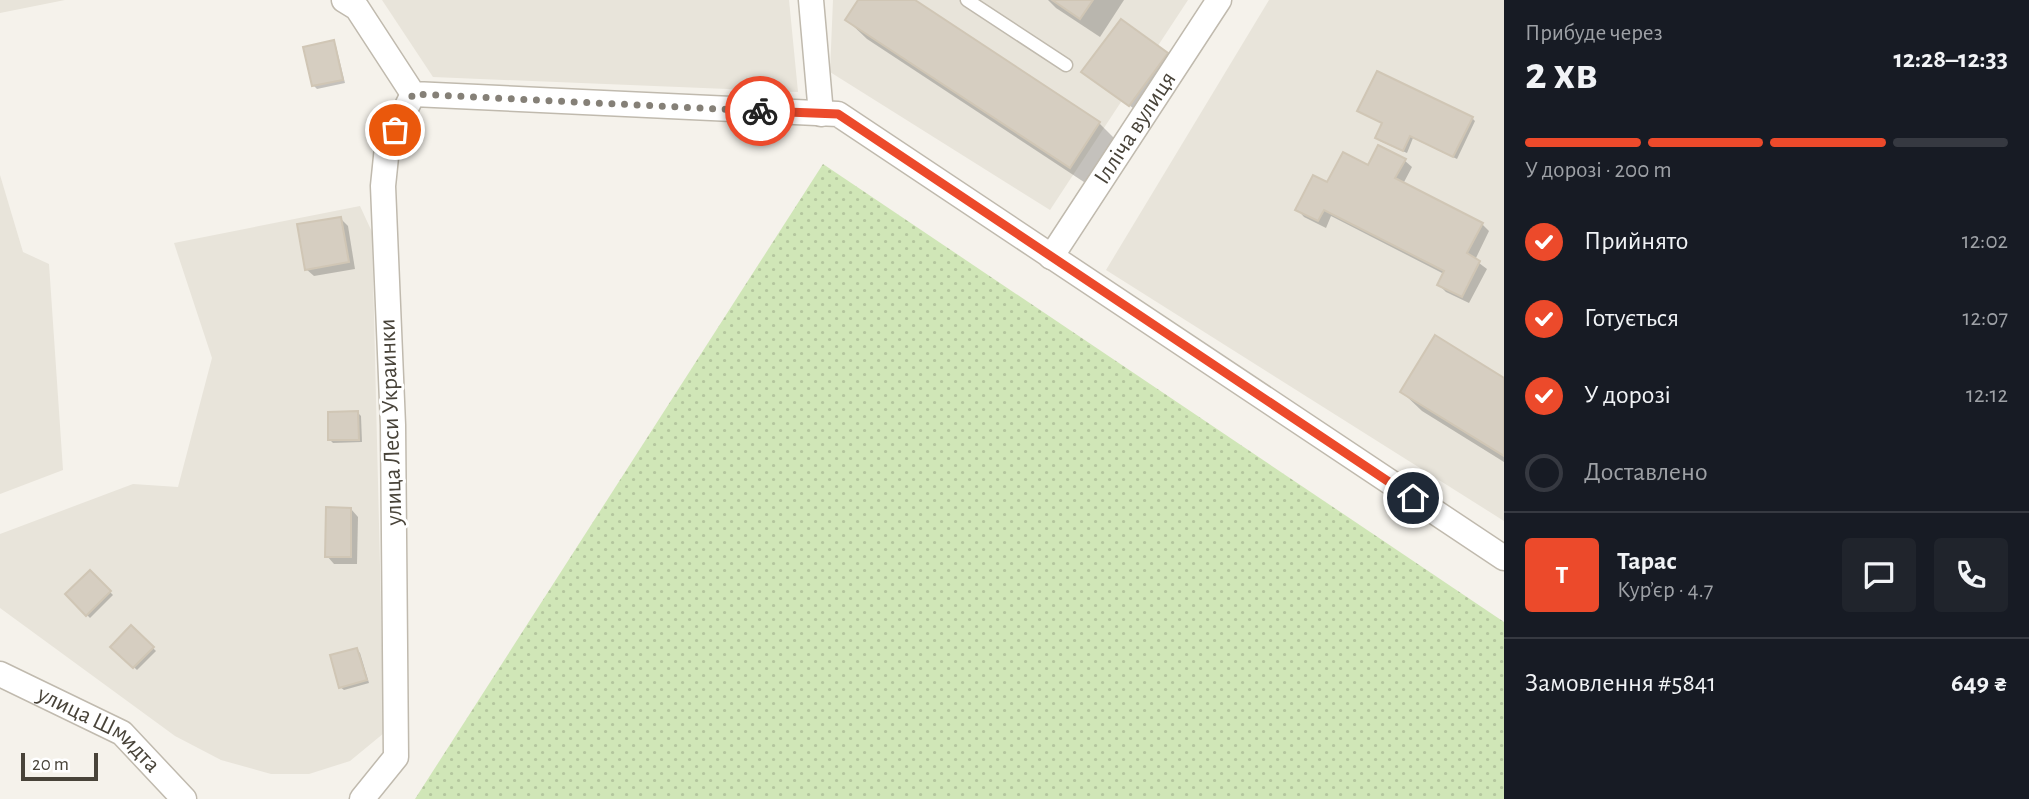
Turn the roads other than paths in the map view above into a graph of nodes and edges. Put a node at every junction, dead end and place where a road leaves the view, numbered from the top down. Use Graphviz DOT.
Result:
graph roads {
  1 [pos="811,0"];
  2 [pos="967,0"];
  3 [pos="1219,0"];
  4 [pos="353,3"];
  5 [pos="1066,65"];
  6 [pos="413,94"];
  7 [pos="821,114"];
  8 [pos="1051,257"];
  9 [pos="1504,558"];
  10 [pos="0,674"];
  11 [pos="184,799"];
  12 [pos="362,799"];
  1 -- 7 [label="street"];
  2 -- 5 [label="lane"];
  3 -- 8 [label="street, Ілліча вулиця"];
  4 -- 6 [label="street"];
  6 -- 7 [label="street"];
  6 -- 12 [label="street, улица Леси Украинки"];
  7 -- 8 [label="street"];
  8 -- 9 [label="street"];
  10 -- 11 [label="street, улица Шмидта"];
}
